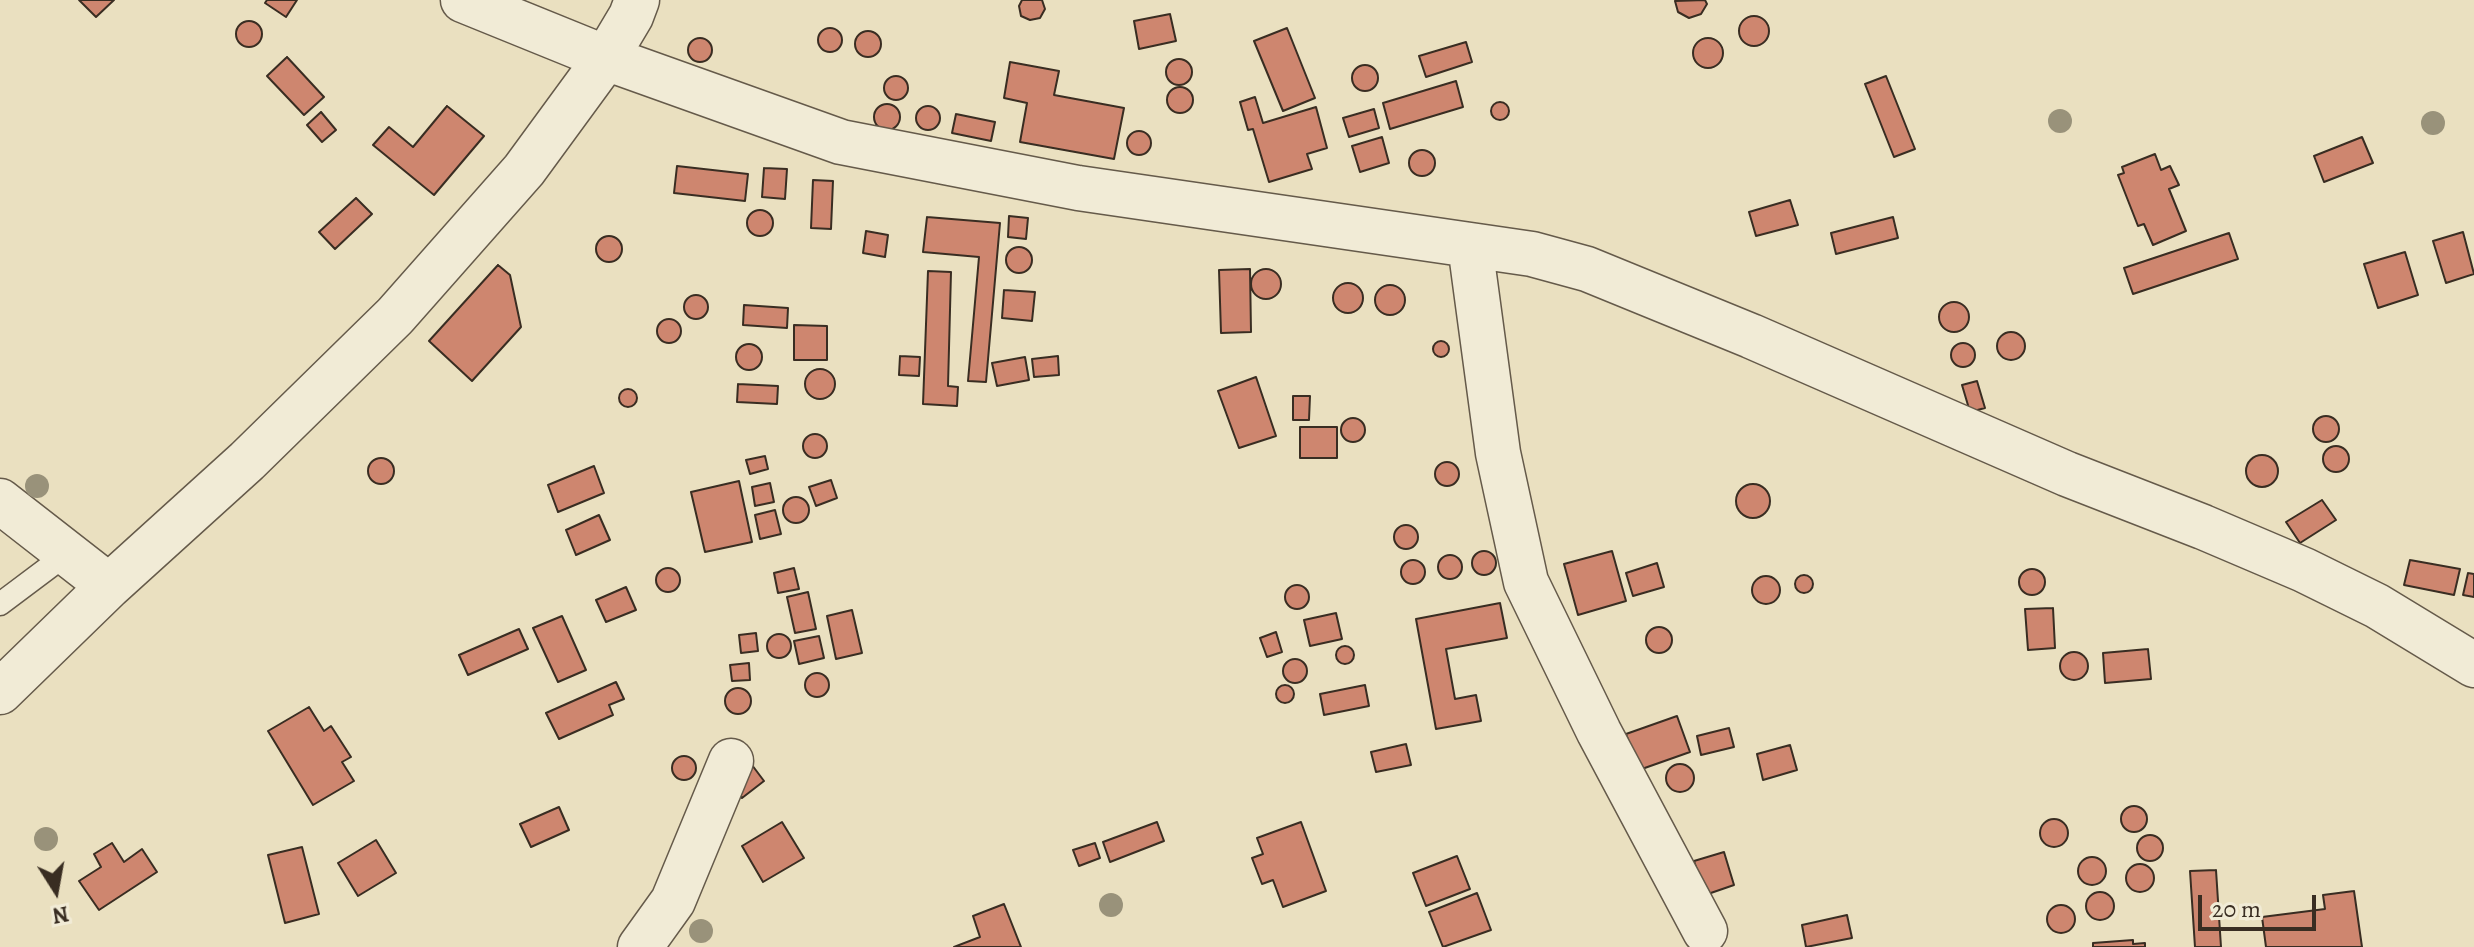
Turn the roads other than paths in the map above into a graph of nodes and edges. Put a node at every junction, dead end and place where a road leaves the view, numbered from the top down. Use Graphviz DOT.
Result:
graph roads {
  1 [pos="463,0"];
  2 [pos="637,0"];
  3 [pos="606,58"];
  4 [pos="1470,245"];
  5 [pos="0,501"];
  6 [pos="68,553"];
  7 [pos="109,586"];
  8 [pos="0,604"];
  9 [pos="2474,665"];
  10 [pos="0,692"];
  11 [pos="731,761"];
  12 [pos="1705,931"];
  13 [pos="640,947"];
  1 -- 3 [label="street"];
  2 -- 3 [label="street"];
  3 -- 4 [label="street"];
  3 -- 7 [label="street"];
  4 -- 9 [label="street"];
  4 -- 12 [label="street"];
  5 -- 6 [label="street"];
  6 -- 7 [label="street"];
  6 -- 8 [label="lane"];
  7 -- 10 [label="street"];
  11 -- 13 [label="street"];
}
